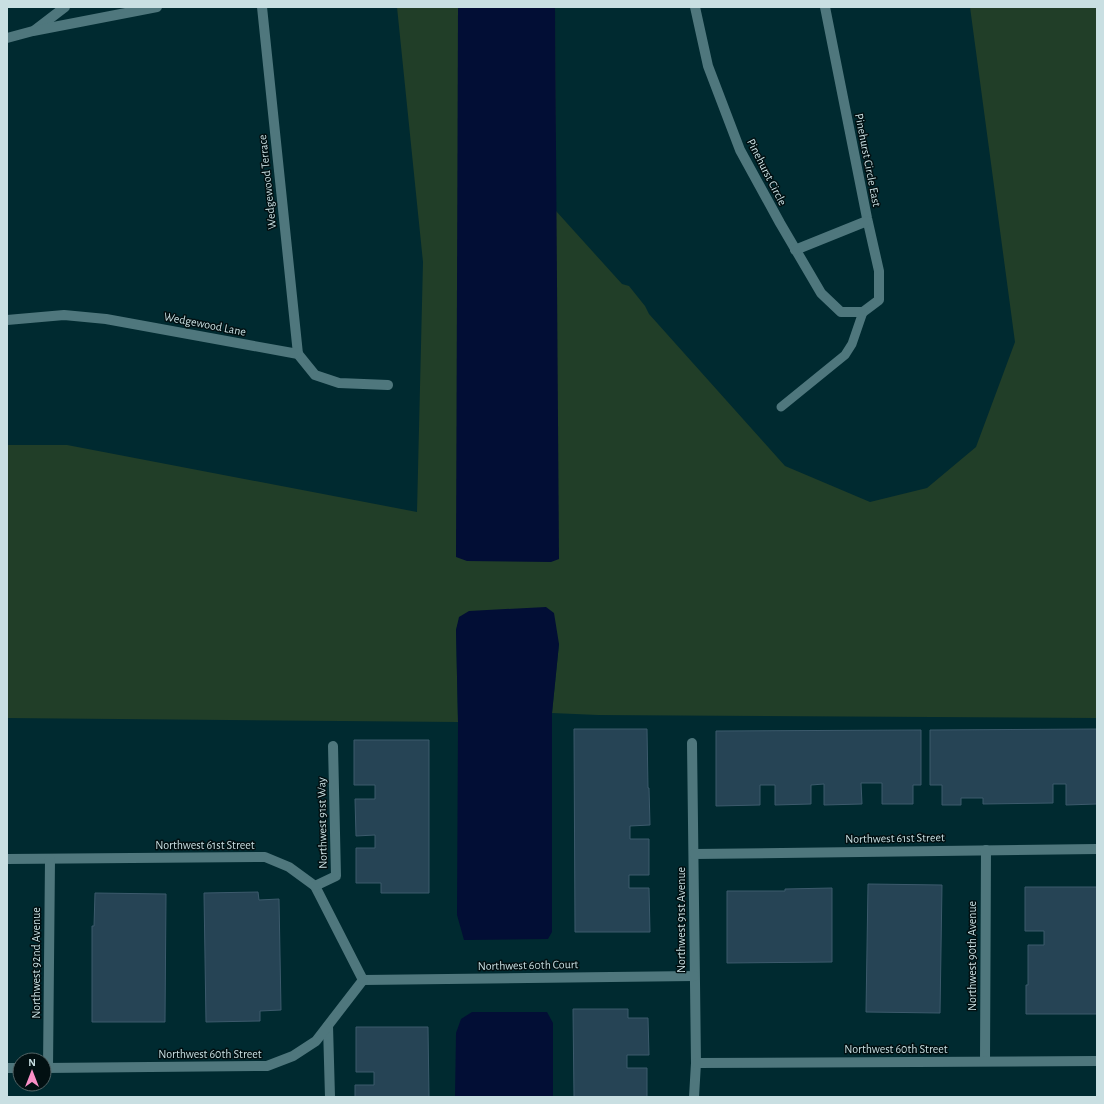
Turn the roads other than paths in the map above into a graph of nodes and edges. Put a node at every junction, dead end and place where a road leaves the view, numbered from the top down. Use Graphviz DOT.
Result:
graph roads {
  1 [pos="65,7"];
  2 [pos="157,7"];
  3 [pos="262,7"];
  4 [pos="696,7"];
  5 [pos="825,7"];
  6 [pos="33,31"];
  7 [pos="7,38"];
  8 [pos="867,221"];
  9 [pos="795,250"];
  10 [pos="863,312"];
  11 [pos="7,320"];
  12 [pos="298,354"];
  13 [pos="388,385"];
  14 [pos="781,407"];
  15 [pos="692,743"];
  16 [pos="333,746"];
  17 [pos="1097,849"];
  18 [pos="986,850"];
  19 [pos="694,854"];
  20 [pos="7,859"];
  21 [pos="50,859"];
  22 [pos="315,886"];
  23 [pos="694,976"];
  24 [pos="363,980"];
  25 [pos="328,1026"];
  26 [pos="46,1052"];
  27 [pos="985,1061"];
  28 [pos="1097,1061"];
  29 [pos="696,1063"];
  30 [pos="52,1068"];
  31 [pos="330,1097"];
  32 [pos="694,1097"];
  1 -- 6 [label="street"];
  2 -- 6 [label="street"];
  3 -- 12 [label="street, Wedgewood Terrace"];
  4 -- 9 [label="street, Pinehurst Circle"];
  5 -- 8 [label="street, Pinehurst Circle East"];
  6 -- 7 [label="street"];
  8 -- 9 [label="street"];
  8 -- 10 [label="street, Pinehurst Circle East"];
  9 -- 10 [label="street, Pinehurst Circle"];
  10 -- 14 [label="lane"];
  11 -- 12 [label="street, Wedgewood Lane"];
  12 -- 13 [label="street"];
  15 -- 19 [label="street, Northwest 91st Avenue"];
  16 -- 22 [label="street, Northwest 91st Way"];
  17 -- 18 [label="street, Northwest 61st Street"];
  18 -- 19 [label="street, Northwest 61st Street"];
  18 -- 27 [label="street, Northwest 90th Avenue"];
  19 -- 23 [label="street, Northwest 91st Avenue"];
  20 -- 21 [label="street, Northwest 61st Street"];
  21 -- 22 [label="street, Northwest 61st Street"];
  21 -- 26 [label="street, Northwest 92nd Avenue"];
  22 -- 24 [label="street, Northwest 61st Street"];
  23 -- 24 [label="street, Northwest 60th Court"];
  23 -- 29 [label="street, Northwest 91st Avenue"];
  24 -- 25 [label="street, Northwest 60th Street"];
  25 -- 30 [label="street, Northwest 60th Street"];
  25 -- 31 [label="street"];
  27 -- 28 [label="street, Northwest 60th Street"];
  27 -- 29 [label="street, Northwest 60th Street"];
  29 -- 32 [label="street, Northwest 91st Avenue"];
}
